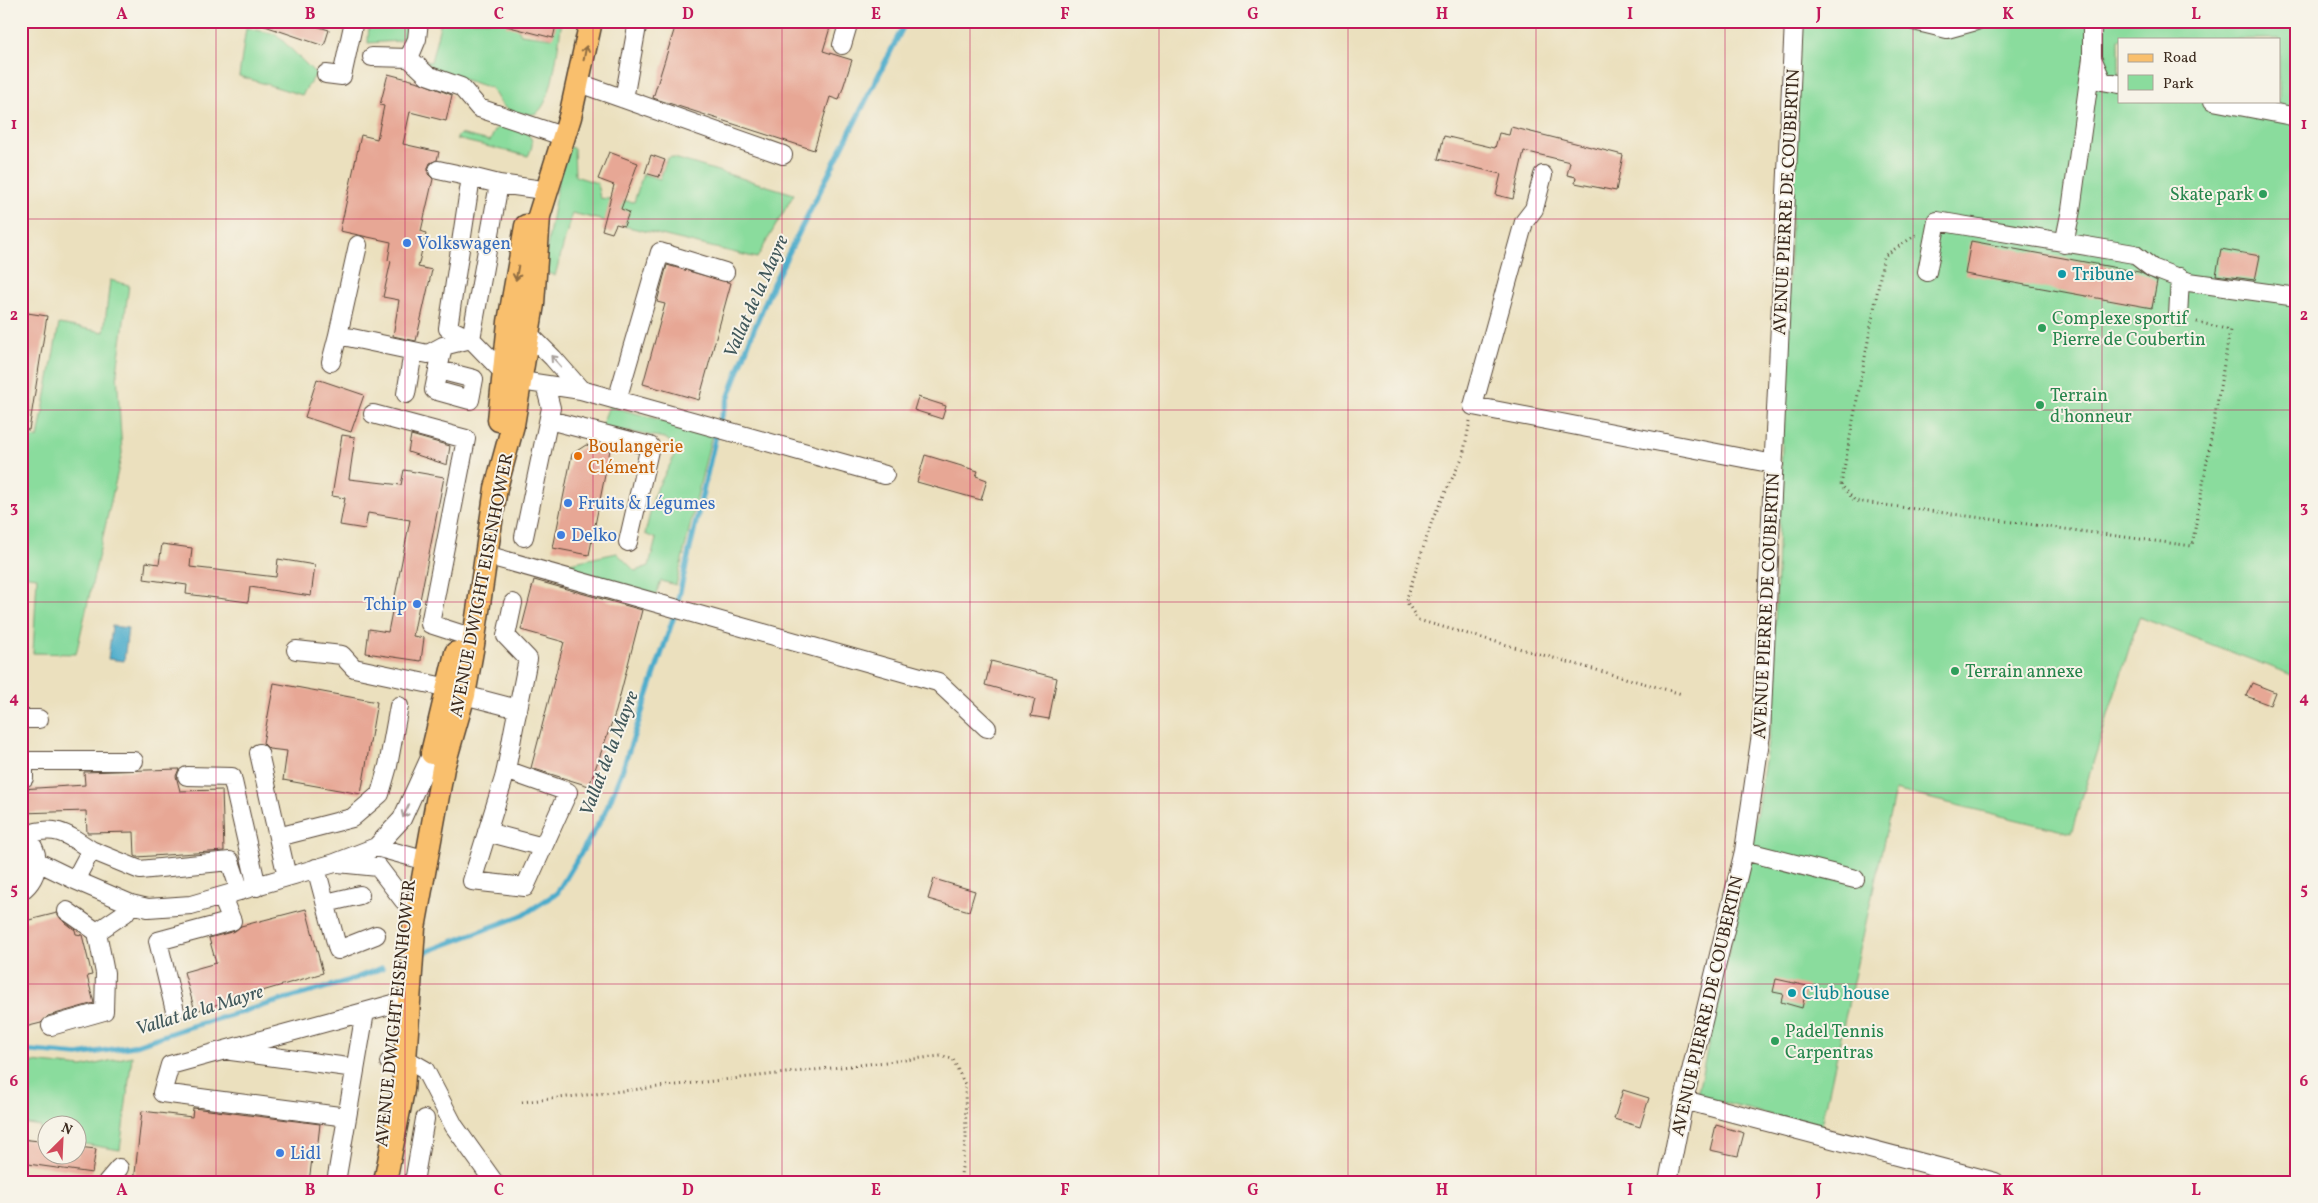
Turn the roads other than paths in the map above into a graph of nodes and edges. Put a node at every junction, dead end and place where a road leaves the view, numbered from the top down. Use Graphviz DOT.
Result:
graph roads {
  1 [pos="354,21"];
  2 [pos="420,21"];
  3 [pos="575,21"];
  4 [pos="591,21"];
  5 [pos="638,21"];
  6 [pos="849,21"];
  7 [pos="1794,21"];
  8 [pos="1914,21"];
  9 [pos="1976,21"];
  10 [pos="2092,21"];
  11 [pos="842,45"];
  12 [pos="372,57"];
  13 [pos="409,58"];
  14 [pos="2092,58"];
  15 [pos="326,74"];
  16 [pos="579,83"];
  17 [pos="2118,84"];
  18 [pos="624,99"];
  19 [pos="2218,102"];
  20 [pos="2297,117"];
  21 [pos="552,133"];
  22 [pos="784,155"];
  23 [pos="438,170"];
  24 [pos="1543,175"];
  25 [pos="471,177"];
  26 [pos="499,184"];
  27 [pos="536,189"];
  28 [pos="2064,244"];
  29 [pos="358,245"];
  30 [pos="725,272"];
  31 [pos="1927,272"];
  32 [pos="2180,277"];
  33 [pos="2297,297"];
  34 [pos="2178,317"];
  35 [pos="529,334"];
  36 [pos="338,335"];
  37 [pos="471,339"];
  38 [pos="442,346"];
  39 [pos="413,352"];
  40 [pos="331,362"];
  41 [pos="438,370"];
  42 [pos="513,377"];
  43 [pos="545,385"];
  44 [pos="581,390"];
  45 [pos="406,394"];
  46 [pos="617,400"];
  47 [pos="373,414"];
  48 [pos="549,420"];
  49 [pos="1774,464"];
  50 [pos="885,475"];
  51 [pos="524,537"];
  52 [pos="628,542"];
  53 [pos="486,555"];
  54 [pos="513,603"];
  55 [pos="461,634"];
  56 [pos="296,650"];
  57 [pos="456,691"];
  58 [pos="399,706"];
  59 [pos="518,709"];
  60 [pos="21,719"];
  61 [pos="39,719"];
  62 [pos="987,728"];
  63 [pos="259,753"];
  64 [pos="438,759"];
  65 [pos="134,761"];
  66 [pos="506,770"];
  67 [pos="187,776"];
  68 [pos="21,778"];
  69 [pos="487,832"];
  70 [pos="23,835"];
  71 [pos="278,837"];
  72 [pos="376,847"];
  73 [pos="543,847"];
  74 [pos="91,850"];
  75 [pos="1744,851"];
  76 [pos="420,859"];
  77 [pos="38,862"];
  78 [pos="335,863"];
  79 [pos="378,866"];
  80 [pos="316,868"];
  81 [pos="287,877"];
  82 [pos="1855,879"];
  83 [pos="74,880"];
  84 [pos="249,889"];
  85 [pos="21,891"];
  86 [pos="360,895"];
  87 [pos="222,897"];
  88 [pos="404,901"];
  89 [pos="326,903"];
  90 [pos="131,904"];
  91 [pos="67,911"];
  92 [pos="414,928"];
  93 [pos="97,932"];
  94 [pos="376,935"];
  95 [pos="401,1002"];
  96 [pos="175,1011"];
  97 [pos="365,1012"];
  98 [pos="51,1026"];
  99 [pos="223,1050"];
  100 [pos="397,1061"];
  101 [pos="355,1068"];
  102 [pos="1684,1100"];
  103 [pos="347,1117"];
  104 [pos="425,1119"];
  105 [pos="119,1168"];
  106 [pos="107,1182"];
  107 [pos="336,1182"];
  108 [pos="376,1182"];
  109 [pos="385,1182"];
  110 [pos="414,1182"];
  111 [pos="494,1182"];
  112 [pos="1668,1182"];
  113 [pos="1995,1182"];
  1 -- 15 [label="street"];
  2 -- 13 [label="street"];
  3 -- 21 [label="main road, AVENUE DWIGHT EISENHOWER"];
  16 -- 4 [label="main road, AVENUE DWIGHT EISENHOWER, one-way"];
  5 -- 18 [label="street"];
  6 -- 11 [label="street"];
  7 -- 49 [label="street, AVENUE PIERRE DE COUBERTIN"];
  8 -- 9 [label="street"];
  10 -- 14 [label="street"];
  12 -- 13 [label="street"];
  13 -- 21 [label="street"];
  14 -- 17 [label="street"];
  14 -- 28 [label="street"];
  16 -- 18 [label="street"];
  16 -- 35 [label="main road, AVENUE DWIGHT EISENHOWER"];
  18 -- 22 [label="street"];
  19 -- 20 [label="street"];
  21 -- 27 [label="main road, AVENUE DWIGHT EISENHOWER"];
  23 -- 25 [label="street"];
  24 -- 49 [label="street"];
  25 -- 26 [label="street"];
  25 -- 37 [label="street"];
  26 -- 27 [label="street"];
  26 -- 37 [label="street"];
  27 -- 42 [label="main road, AVENUE DWIGHT EISENHOWER, one-way"];
  28 -- 31 [label="street"];
  28 -- 32 [label="street"];
  29 -- 36 [label="street"];
  30 -- 46 [label="street"];
  32 -- 33 [label="street"];
  32 -- 34 [label="street"];
  35 -- 42 [label="main road, AVENUE DWIGHT EISENHOWER"];
  44 -- 35 [label="street, one-way"];
  36 -- 39 [label="street"];
  36 -- 40 [label="street"];
  37 -- 38 [label="street"];
  37 -- 42 [label="street"];
  38 -- 39 [label="street"];
  38 -- 41 [label="street"];
  39 -- 45 [label="street"];
  42 -- 43 [label="street"];
  42 -- 53 [label="main road, AVENUE DWIGHT EISENHOWER"];
  42 -- 55 [label="main road, AVENUE DWIGHT EISENHOWER"];
  43 -- 44 [label="street"];
  43 -- 48 [label="street"];
  44 -- 46 [label="street"];
  46 -- 50 [label="street"];
  47 -- 55 [label="street"];
  48 -- 51 [label="street"];
  48 -- 52 [label="street"];
  49 -- 75 [label="street, AVENUE PIERRE DE COUBERTIN"];
  53 -- 57 [label="main road, AVENUE DWIGHT EISENHOWER"];
  53 -- 62 [label="street"];
  54 -- 59 [label="street"];
  55 -- 57 [label="main road, AVENUE DWIGHT EISENHOWER"];
  56 -- 57 [label="street"];
  57 -- 59 [label="street"];
  57 -- 64 [label="main road, AVENUE DWIGHT EISENHOWER"];
  58 -- 71 [label="street"];
  59 -- 66 [label="street"];
  60 -- 61 [label="street"];
  63 -- 71 [label="street"];
  64 -- 72 [label="street, one-way"];
  64 -- 76 [label="main road, AVENUE DWIGHT EISENHOWER"];
  64 -- 92 [label="street"];
  65 -- 68 [label="street"];
  66 -- 69 [label="street"];
  66 -- 73 [label="street"];
  67 -- 84 [label="street"];
  69 -- 73 [label="street"];
  69 -- 73 [label="street"];
  70 -- 74 [label="street"];
  70 -- 77 [label="street"];
  71 -- 81 [label="street"];
  72 -- 76 [label="street"];
  72 -- 78 [label="street"];
  74 -- 83 [label="street"];
  74 -- 84 [label="street"];
  75 -- 82 [label="street"];
  75 -- 102 [label="street, AVENUE PIERRE DE COUBERTIN"];
  76 -- 79 [label="street"];
  76 -- 88 [label="main road, AVENUE DWIGHT EISENHOWER"];
  76 -- 92 [label="main road, AVENUE DWIGHT EISENHOWER"];
  77 -- 83 [label="street"];
  77 -- 85 [label="street"];
  78 -- 79 [label="street"];
  78 -- 80 [label="street"];
  79 -- 88 [label="street"];
  80 -- 81 [label="street"];
  80 -- 89 [label="street"];
  81 -- 84 [label="street"];
  83 -- 90 [label="street"];
  84 -- 87 [label="street"];
  86 -- 89 [label="street"];
  87 -- 90 [label="street"];
  87 -- 96 [label="street"];
  88 -- 95 [label="main road, AVENUE DWIGHT EISENHOWER"];
  89 -- 94 [label="street"];
  90 -- 93 [label="street"];
  91 -- 93 [label="street"];
  92 -- 95 [label="main road, AVENUE DWIGHT EISENHOWER"];
  93 -- 98 [label="street"];
  95 -- 97 [label="street"];
  95 -- 100 [label="main road, AVENUE DWIGHT EISENHOWER"];
  97 -- 99 [label="street"];
  97 -- 101 [label="street"];
  99 -- 101 [label="street"];
  99 -- 103 [label="street"];
  100 -- 108 [label="main road, AVENUE DWIGHT EISENHOWER"];
  100 -- 109 [label="main road, AVENUE DWIGHT EISENHOWER"];
  100 -- 111 [label="street"];
  101 -- 103 [label="street"];
  102 -- 112 [label="street, AVENUE PIERRE DE COUBERTIN"];
  102 -- 113 [label="street"];
  103 -- 107 [label="street"];
  104 -- 110 [label="street"];
  105 -- 106 [label="street"];
}
